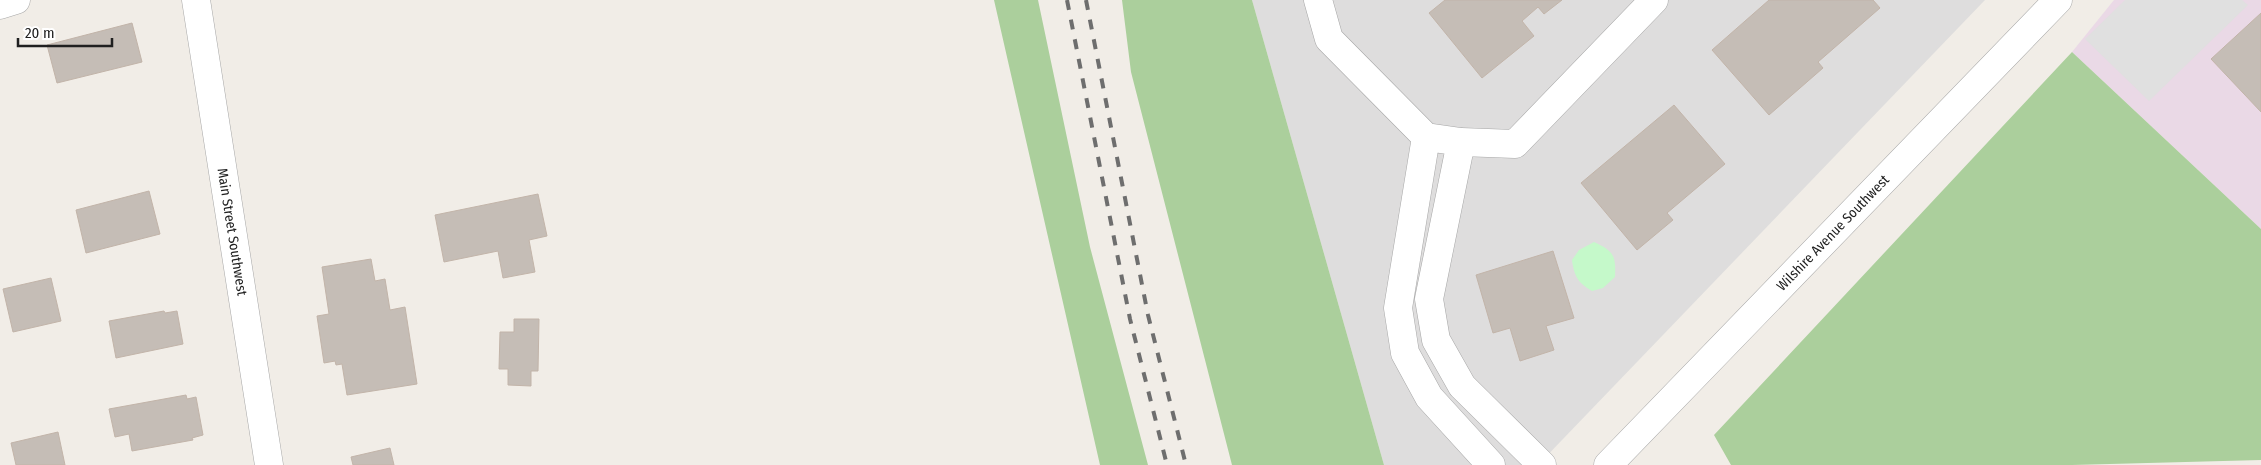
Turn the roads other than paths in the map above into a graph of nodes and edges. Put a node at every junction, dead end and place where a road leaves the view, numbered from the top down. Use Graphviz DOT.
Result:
graph roads {
  1 [pos="16,0"];
  2 [pos="196,0"];
  3 [pos="1318,0"];
  4 [pos="1654,0"];
  5 [pos="2058,0"];
  6 [pos="0,5"];
  7 [pos="1426,137"];
  8 [pos="1461,142"];
  9 [pos="269,465"];
  10 [pos="1491,465"];
  11 [pos="1542,465"];
  12 [pos="1608,465"];
  1 -- 6 [label="street"];
  2 -- 9 [label="street, Main Street Southwest"];
  3 -- 7 [label="street"];
  4 -- 8 [label="street"];
  5 -- 12 [label="street, Wilshire Avenue Southwest"];
  7 -- 8 [label="street"];
  7 -- 10 [label="street"];
  8 -- 11 [label="street"];
}
